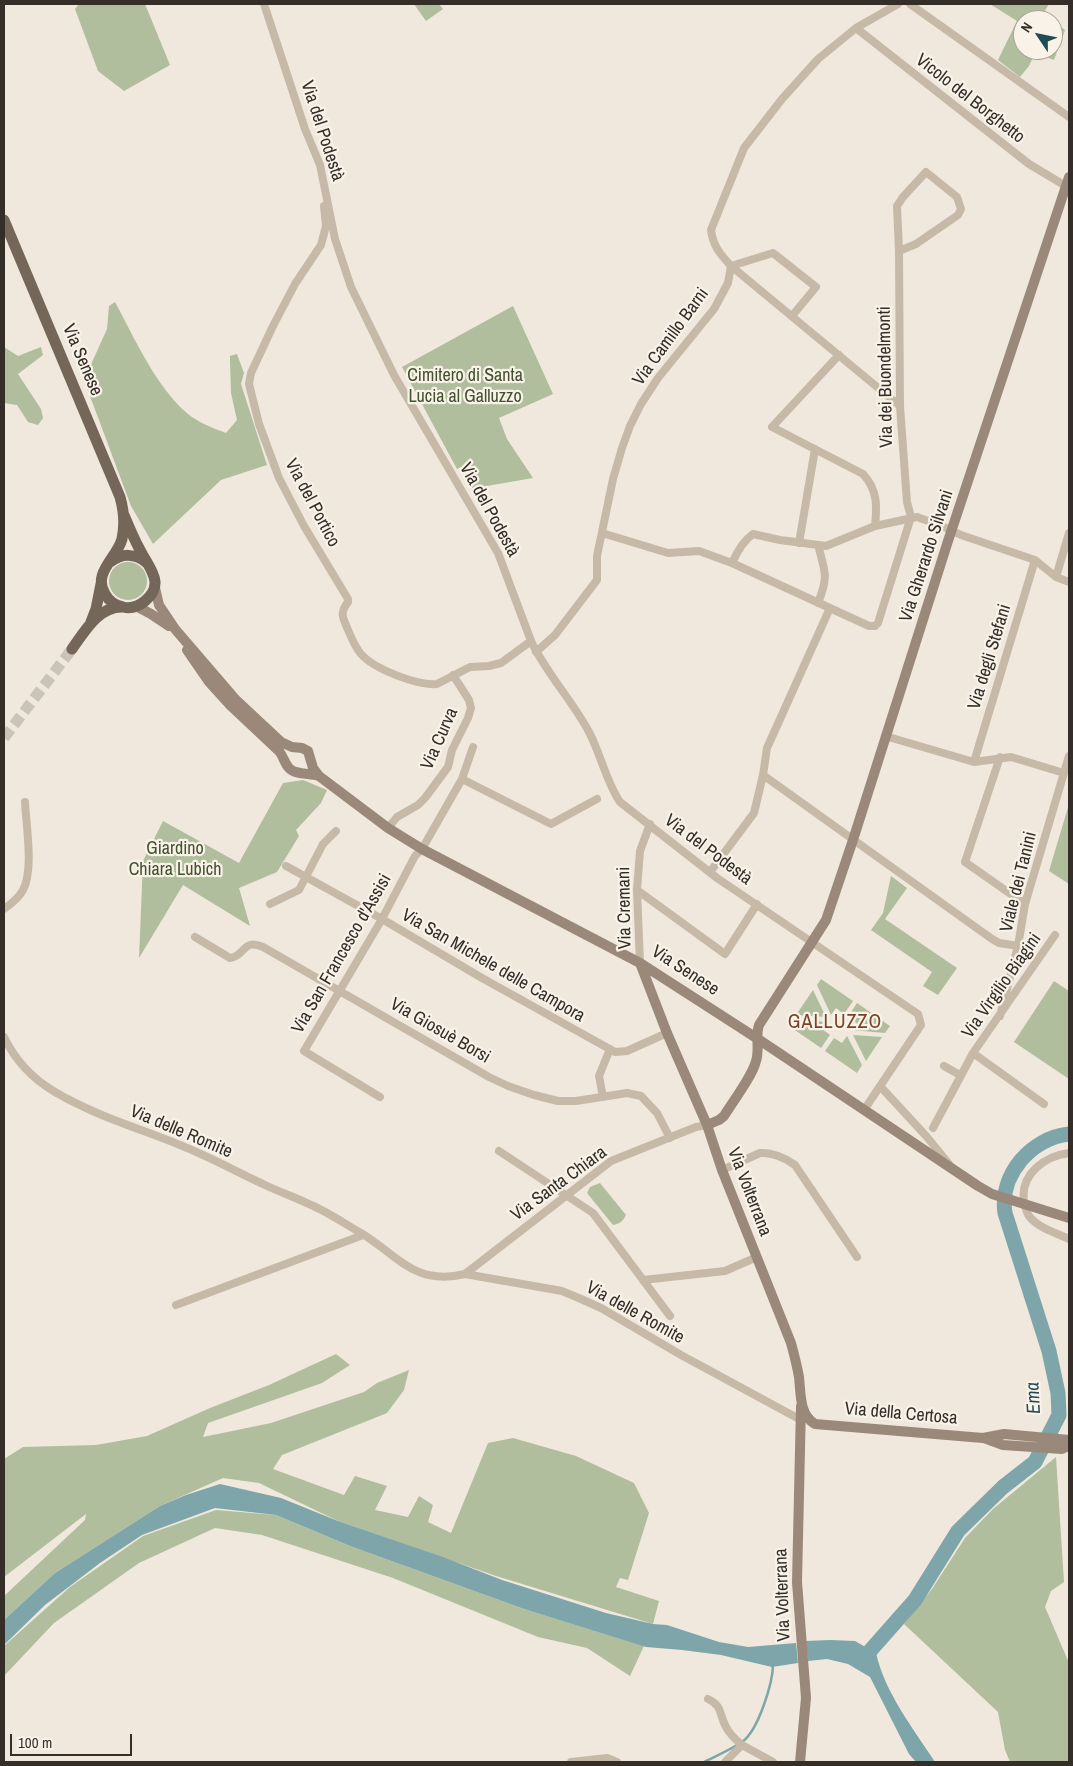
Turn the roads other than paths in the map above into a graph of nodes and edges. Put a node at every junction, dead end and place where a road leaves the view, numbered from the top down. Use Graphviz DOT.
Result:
graph roads {
  1 [pos="264,4"];
  2 [pos="898,4"];
  3 [pos="910,4"];
  4 [pos="856,28"];
  5 [pos="1069,117"];
  6 [pos="1068,184"];
  7 [pos="325,187"];
  8 [pos="4,220"];
  9 [pos="899,251"];
  10 [pos="731,266"];
  11 [pos="792,316"];
  12 [pos="839,355"];
  13 [pos="900,406"];
  14 [pos="815,449"];
  15 [pos="124,515"];
  16 [pos="911,517"];
  17 [pos="875,526"];
  18 [pos="952,531"];
  19 [pos="602,533"];
  20 [pos="1069,533"];
  21 [pos="799,543"];
  22 [pos="818,545"];
  23 [pos="1035,560"];
  24 [pos="732,563"];
  25 [pos="148,564"];
  26 [pos="105,570"];
  27 [pos="1056,578"];
  28 [pos="1069,582"];
  29 [pos="154,588"];
  30 [pos="818,603"];
  31 [pos="131,607"];
  32 [pos="830,608"];
  33 [pos="90,623"];
  34 [pos="177,632"];
  35 [pos="530,641"];
  36 [pos="72,648"];
  37 [pos="536,652"];
  38 [pos="453,675"];
  39 [pos="885,736"];
  40 [pos="295,747"];
  41 [pos="473,747"];
  42 [pos="1069,756"];
  43 [pos="1000,757"];
  44 [pos="285,759"];
  45 [pos="311,762"];
  46 [pos="974,762"];
  47 [pos="300,772"];
  48 [pos="1064,773"];
  49 [pos="319,776"];
  50 [pos="763,776"];
  51 [pos="462,778"];
  52 [pos="597,799"];
  53 [pos="25,802"];
  54 [pos="650,824"];
  55 [pos="388,828"];
  56 [pos="336,831"];
  57 [pos="853,840"];
  58 [pos="422,849"];
  59 [pos="286,866"];
  60 [pos="710,872"];
  61 [pos="307,877"];
  62 [pos="637,890"];
  63 [pos="270,904"];
  64 [pos="757,904"];
  65 [pos="1025,904"];
  66 [pos="4,909"];
  67 [pos="382,919"];
  68 [pos="1055,935"];
  69 [pos="195,938"];
  70 [pos="813,942"];
  71 [pos="1018,946"];
  72 [pos="640,963"];
  73 [pos="340,991"];
  74 [pos="1000,1016"];
  75 [pos="668,1033"];
  76 [pos="4,1037"];
  77 [pos="758,1039"];
  78 [pos="610,1049"];
  79 [pos="973,1053"];
  80 [pos="944,1066"];
  81 [pos="960,1076"];
  82 [pos="880,1086"];
  83 [pos="380,1097"];
  84 [pos="603,1097"];
  85 [pos="1044,1104"];
  86 [pos="864,1110"];
  87 [pos="707,1125"];
  88 [pos="933,1128"];
  89 [pos="670,1138"];
  90 [pos="499,1151"];
  91 [pos="1069,1153"];
  92 [pos="722,1170"];
  93 [pos="953,1170"];
  94 [pos="567,1194"];
  95 [pos="1025,1204"];
  96 [pos="1069,1218"];
  97 [pos="363,1235"];
  98 [pos="1069,1239"];
  99 [pos="756,1257"];
  100 [pos="857,1258"];
  101 [pos="465,1274"];
  102 [pos="643,1280"];
  103 [pos="176,1305"];
  104 [pos="670,1316"];
  105 [pos="801,1403"];
  106 [pos="801,1420"];
  107 [pos="811,1426"];
  108 [pos="801,1438"];
  109 [pos="983,1438"];
  110 [pos="1066,1443"];
  111 [pos="708,1699"];
  112 [pos="742,1745"];
  113 [pos="572,1762"];
  114 [pos="617,1762"];
  115 [pos="725,1762"];
  116 [pos="773,1762"];
  117 [pos="800,1762"];
  1 -- 7 [label="street, Via del Podestà"];
  2 -- 4 [label="street"];
  3 -- 5 [label="street"];
  4 -- 6 [label="street, Vicolo del Borghetto"];
  4 -- 10 [label="street"];
  6 -- 18 [label="main road, Via Gherardo Silvani"];
  7 -- 35 [label="street, Via del Podestà"];
  7 -- 38 [label="street, Via del Portico"];
  8 -- 15 [label="main road, Via Senese"];
  9 -- 9 [label="street, Via dei Buondelmonti"];
  9 -- 13 [label="street, Via dei Buondelmonti"];
  10 -- 11 [label="street"];
  10 -- 11 [label="street"];
  10 -- 19 [label="street, Via Camillo Barni"];
  11 -- 12 [label="street"];
  12 -- 13 [label="street"];
  12 -- 14 [label="street"];
  13 -- 16 [label="street, Via dei Buondelmonti"];
  14 -- 17 [label="street"];
  14 -- 21 [label="street"];
  15 -- 25 [label="main road, Via Senese"];
  15 -- 26 [label="main road, Via Senese"];
  16 -- 17 [label="street"];
  16 -- 18 [label="street"];
  16 -- 32 [label="street"];
  17 -- 22 [label="street"];
  18 -- 23 [label="street"];
  18 -- 39 [label="main road, Via Gherardo Silvani"];
  19 -- 24 [label="street"];
  19 -- 37 [label="street, Via Camillo Barni"];
  20 -- 27 [label="street"];
  21 -- 22 [label="street"];
  21 -- 24 [label="street"];
  22 -- 30 [label="street"];
  23 -- 27 [label="street"];
  23 -- 46 [label="street, Via degli Stefani"];
  24 -- 30 [label="street"];
  25 -- 26 [label="main road"];
  25 -- 29 [label="main road, Via Senese"];
  26 -- 31 [label="main road, Via Senese"];
  26 -- 33 [label="main road"];
  27 -- 28 [label="street"];
  29 -- 31 [label="main road"];
  29 -- 34 [label="main road, Via Senese"];
  30 -- 32 [label="street"];
  31 -- 33 [label="main road"];
  31 -- 34 [label="main road, Via Senese"];
  32 -- 50 [label="street"];
  33 -- 36 [label="main road"];
  34 -- 40 [label="main road, Via Senese"];
  34 -- 44 [label="main road, Via Senese"];
  35 -- 37 [label="street, Via del Podestà"];
  35 -- 38 [label="street, Via del Portico"];
  37 -- 54 [label="street, Via del Podestà"];
  38 -- 55 [label="street, Via Curva"];
  39 -- 46 [label="street"];
  39 -- 57 [label="main road, Via Gherardo Silvani"];
  40 -- 44 [label="main road"];
  40 -- 45 [label="main road, Via Senese"];
  41 -- 51 [label="street, Via San Francesco d'Assisi"];
  42 -- 48 [label="street, Viale dei Tanini"];
  43 -- 46 [label="street"];
  43 -- 48 [label="street"];
  43 -- 65 [label="street"];
  44 -- 47 [label="main road, Via Senese"];
  45 -- 47 [label="main road"];
  45 -- 49 [label="main road, Via Senese"];
  47 -- 49 [label="main road, Via Senese"];
  48 -- 65 [label="street, Viale dei Tanini"];
  49 -- 55 [label="main road, Via Senese"];
  50 -- 57 [label="street"];
  50 -- 60 [label="street"];
  51 -- 52 [label="street"];
  51 -- 58 [label="street, Via San Francesco d'Assisi"];
  53 -- 66 [label="street"];
  54 -- 60 [label="street, Via del Podestà"];
  54 -- 62 [label="street, Via Cremani"];
  55 -- 58 [label="main road, Via Senese"];
  56 -- 61 [label="street"];
  57 -- 70 [label="main road, Via Gherardo Silvani"];
  57 -- 71 [label="street"];
  58 -- 67 [label="street, Via San Francesco d'Assisi"];
  58 -- 72 [label="main road, Via Senese"];
  59 -- 61 [label="street, Via San Michele delle Campora"];
  60 -- 64 [label="street, Via del Podestà"];
  61 -- 63 [label="street"];
  61 -- 67 [label="street, Via San Michele delle Campora"];
  62 -- 64 [label="street"];
  62 -- 72 [label="street, Via Cremani"];
  64 -- 70 [label="street, Via del Podestà"];
  65 -- 71 [label="street, Viale dei Tanini"];
  67 -- 73 [label="street, Via San Francesco d'Assisi"];
  67 -- 78 [label="street, Via San Michele delle Campora"];
  68 -- 74 [label="street, Via Virgilio Biagini"];
  69 -- 73 [label="street, Via Giosuè Borsi"];
  70 -- 77 [label="main road, Via Gherardo Silvani"];
  70 -- 82 [label="street, Via del Podestà"];
  71 -- 74 [label="street, Viale dei Tanini"];
  72 -- 75 [label="main road, Via Volterrana"];
  72 -- 77 [label="main road, Via Senese"];
  73 -- 83 [label="street, Via San Francesco d'Assisi"];
  73 -- 84 [label="street, Via Giosuè Borsi"];
  74 -- 79 [label="street, Via Virgilio Biagini"];
  75 -- 78 [label="street"];
  75 -- 87 [label="main road, Via Volterrana"];
  76 -- 97 [label="street, Via delle Romite"];
  77 -- 86 [label="main road, Via Senese"];
  77 -- 87 [label="main road, Via Gherardo Silvani"];
  78 -- 84 [label="street"];
  79 -- 81 [label="street, Via Virgilio Biagini"];
  79 -- 85 [label="street, Via Virgilio Biagini"];
  80 -- 81 [label="street"];
  81 -- 88 [label="street, Via Virgilio Biagini"];
  82 -- 86 [label="street, Via del Podestà"];
  82 -- 93 [label="street"];
  84 -- 89 [label="street, Via Giosuè Borsi"];
  86 -- 93 [label="main road, Via Senese"];
  87 -- 89 [label="street, Via Santa Chiara"];
  87 -- 92 [label="main road, Via Volterrana"];
  89 -- 94 [label="street, Via Santa Chiara"];
  90 -- 94 [label="street"];
  91 -- 95 [label="street"];
  92 -- 99 [label="main road, Via Volterrana"];
  92 -- 100 [label="street"];
  93 -- 95 [label="main road, Via Senese"];
  94 -- 101 [label="street, Via Santa Chiara"];
  94 -- 102 [label="street"];
  95 -- 96 [label="main road, Via Senese"];
  95 -- 98 [label="street"];
  97 -- 101 [label="street, Via delle Romite"];
  97 -- 103 [label="street"];
  99 -- 102 [label="street"];
  99 -- 105 [label="main road, Via Volterrana"];
  101 -- 106 [label="street, Via delle Romite"];
  102 -- 104 [label="street"];
  105 -- 106 [label="main road, Via Volterrana"];
  105 -- 107 [label="main road, Via Volterrana"];
  106 -- 107 [label="main road"];
  106 -- 108 [label="main road, Via Volterrana"];
  107 -- 108 [label="main road"];
  107 -- 109 [label="main road, Via della Certosa"];
  108 -- 117 [label="main road, Via Volterrana"];
  109 -- 110 [label="main road, Via della Certosa"];
  109 -- 110 [label="main road, Via della Certosa"];
  111 -- 112 [label="street"];
  112 -- 115 [label="street"];
  112 -- 116 [label="street"];
  113 -- 114 [label="street"];
}
